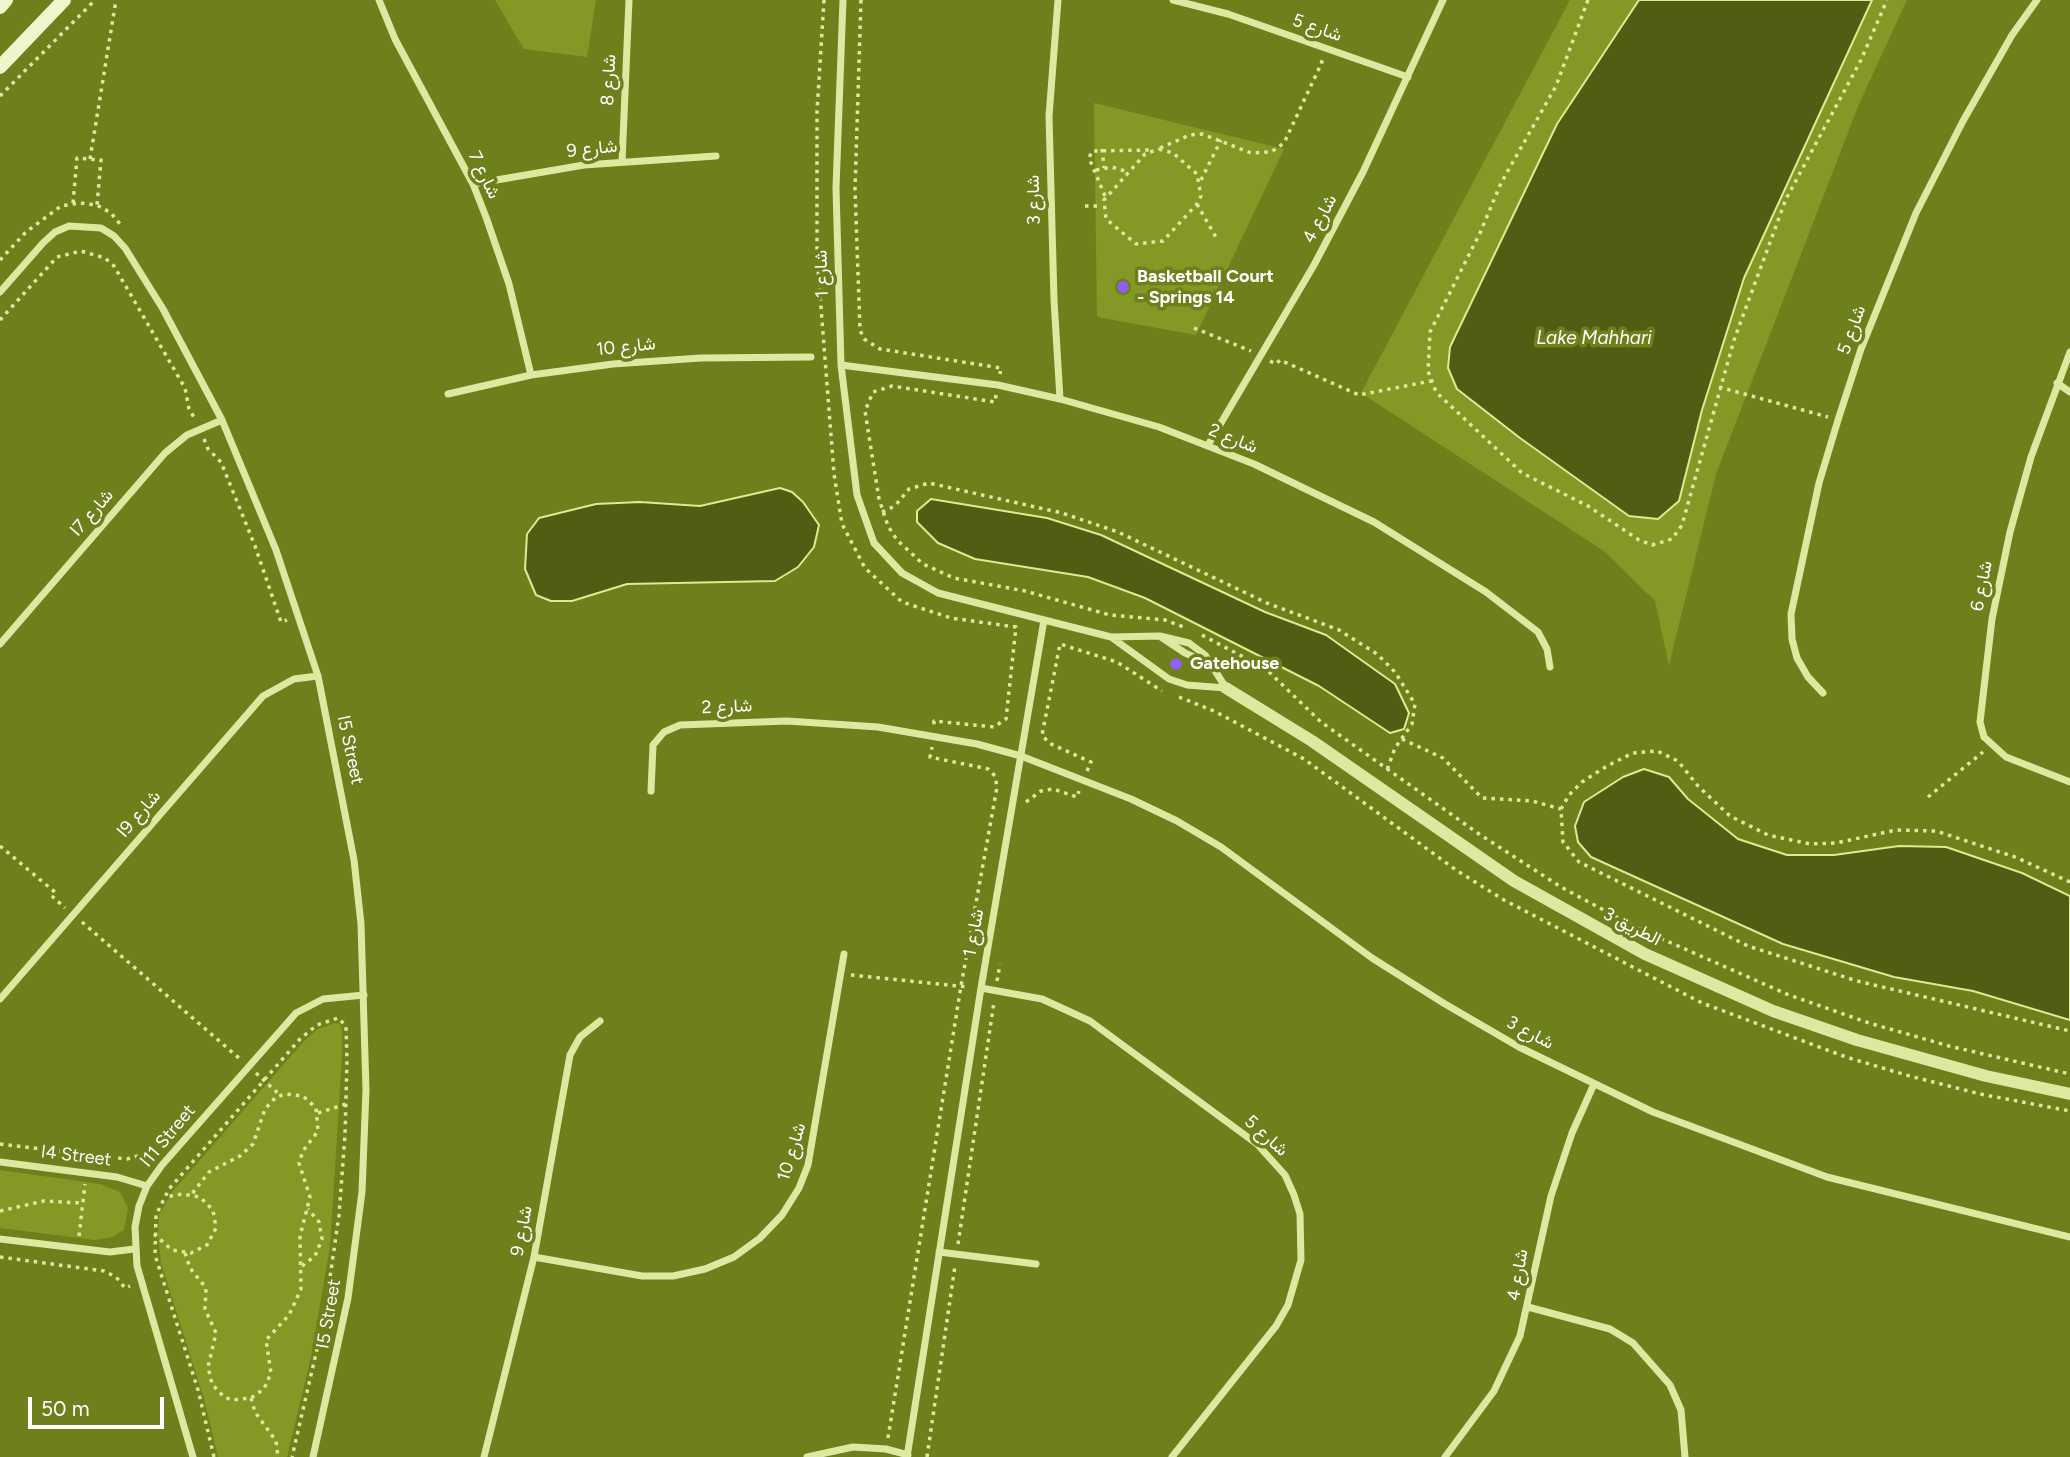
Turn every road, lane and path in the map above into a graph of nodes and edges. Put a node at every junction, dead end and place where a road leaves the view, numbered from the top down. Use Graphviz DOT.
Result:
graph roads {
  1 [pos="6,0"];
  2 [pos="64,0"];
  3 [pos="95,0"];
  4 [pos="116,0"];
  5 [pos="379,0"];
  6 [pos="629,0"];
  7 [pos="843,0"];
  8 [pos="861,0"];
  9 [pos="1058,0"];
  10 [pos="1173,0"];
  11 [pos="1443,0"];
  12 [pos="1588,0"];
  13 [pos="1887,0"];
  14 [pos="2037,0"];
  15 [pos="0,6"];
  16 [pos="1310,42"];
  17 [pos="0,67"];
  18 [pos="1408,77"];
  19 [pos="0,96"];
  20 [pos="1221,140"];
  21 [pos="1102,149"];
  22 [pos="1159,149"];
  23 [pos="1151,150"];
  24 [pos="716,156"];
  25 [pos="90,159"];
  26 [pos="622,162"];
  27 [pos="1104,168"];
  28 [pos="1095,170"];
  29 [pos="1128,172"];
  30 [pos="1200,182"];
  31 [pos="473,184"];
  32 [pos="1105,197"];
  33 [pos="73,204"];
  34 [pos="1197,204"];
  35 [pos="97,205"];
  36 [pos="1085,206"];
  37 [pos="1102,206"];
  38 [pos="124,228"];
  39 [pos="1217,239"];
  40 [pos="0,260"];
  41 [pos="0,292"];
  42 [pos="0,320"];
  43 [pos="1194,328"];
  44 [pos="2070,352"];
  45 [pos="1262,356"];
  46 [pos="811,357"];
  47 [pos="841,365"];
  48 [pos="531,374"];
  49 [pos="1431,381"];
  50 [pos="2057,383"];
  51 [pos="998,386"];
  52 [pos="1719,387"];
  53 [pos="2070,392"];
  54 [pos="448,394"];
  55 [pos="1060,399"];
  56 [pos="222,420"];
  57 [pos="1838,420"];
  58 [pos="200,428"];
  59 [pos="1208,445"];
  60 [pos="883,512"];
  61 [pos="298,616"];
  62 [pos="1044,620"];
  63 [pos="1111,637"];
  64 [pos="0,644"];
  65 [pos="1550,667"];
  66 [pos="318,676"];
  67 [pos="1226,688"];
  68 [pos="1165,692"];
  69 [pos="1823,693"];
  70 [pos="1173,695"];
  71 [pos="1402,739"];
  72 [pos="1991,746"];
  73 [pos="1021,756"];
  74 [pos="1387,770"];
  75 [pos="1083,781"];
  76 [pos="2070,782"];
  77 [pos="651,791"];
  78 [pos="1928,797"];
  79 [pos="1561,809"];
  80 [pos="1024,813"];
  81 [pos="0,846"];
  82 [pos="2070,882"];
  83 [pos="73,915"];
  84 [pos="1002,952"];
  85 [pos="844,954"];
  86 [pos="842,974"];
  87 [pos="981,988"];
  88 [pos="995,991"];
  89 [pos="364,995"];
  90 [pos="0,999"];
  91 [pos="600,1021"];
  92 [pos="2070,1031"];
  93 [pos="248,1066"];
  94 [pos="2070,1074"];
  95 [pos="264,1080"];
  96 [pos="1594,1084"];
  97 [pos="2070,1094"];
  98 [pos="280,1095"];
  99 [pos="346,1104"];
  100 [pos="2070,1111"];
  101 [pos="317,1113"];
  102 [pos="0,1144"];
  103 [pos="89,1155"];
  104 [pos="0,1162"];
  105 [pos="162,1165"];
  106 [pos="86,1173"];
  107 [pos="178,1180"];
  108 [pos="147,1186"];
  109 [pos="191,1195"];
  110 [pos="164,1197"];
  111 [pos="82,1203"];
  112 [pos="308,1209"];
  113 [pos="0,1211"];
  114 [pos="154,1234"];
  115 [pos="2070,1237"];
  116 [pos="0,1239"];
  117 [pos="78,1248"];
  118 [pos="134,1249"];
  119 [pos="939,1252"];
  120 [pos="185,1253"];
  121 [pos="957,1254"];
  122 [pos="534,1256"];
  123 [pos="0,1257"];
  124 [pos="1036,1264"];
  125 [pos="302,1266"];
  126 [pos="76,1267"];
  127 [pos="162,1275"];
  128 [pos="142,1282"];
  129 [pos="1528,1307"];
  130 [pos="251,1398"];
  131 [pos="907,1456"];
  132 [pos="193,1457"];
  133 [pos="214,1457"];
  134 [pos="278,1457"];
  135 [pos="292,1457"];
  136 [pos="313,1457"];
  137 [pos="484,1457"];
  138 [pos="807,1457"];
  139 [pos="927,1457"];
  140 [pos="1172,1457"];
  141 [pos="1445,1457"];
  142 [pos="1685,1457"];
  1 -- 15 [label="main road"];
  2 -- 17 [label="main road"];
  3 -- 19 [label="path"];
  4 -- 25 [label="path"];
  5 -- 31 [label="street, شارع 7"];
  6 -- 26 [label="street, شارع 8"];
  7 -- 47 [label="street, شارع 1"];
  8 -- 51 [label="path"];
  9 -- 55 [label="street, شارع 3"];
  10 -- 16 [label="street, شارع 5"];
  11 -- 18 [label="street, شارع 4"];
  12 -- 49 [label="path"];
  13 -- 52 [label="path"];
  14 -- 57 [label="street, شارع 5"];
  16 -- 18 [label="street, شارع 5"];
  16 -- 20 [label="path"];
  18 -- 45 [label="street, شارع 4"];
  20 -- 22 [label="path"];
  20 -- 30 [label="path"];
  21 -- 23 [label="path"];
  21 -- 27 [label="path"];
  21 -- 28 [label="path"];
  22 -- 23 [label="path"];
  22 -- 30 [label="path"];
  23 -- 29 [label="path"];
  24 -- 26 [label="street, شارع 9"];
  25 -- 33 [label="path"];
  25 -- 35 [label="path"];
  26 -- 31 [label="street, شارع 9"];
  27 -- 28 [label="path"];
  27 -- 29 [label="path"];
  28 -- 32 [label="path"];
  29 -- 32 [label="path"];
  30 -- 34 [label="path"];
  31 -- 48 [label="street, شارع 7"];
  32 -- 37 [label="path"];
  33 -- 35 [label="path"];
  33 -- 40 [label="path"];
  34 -- 37 [label="path"];
  34 -- 39 [label="path"];
  35 -- 38 [label="path"];
  36 -- 37 [label="path"];
  41 -- 56 [label="street, I5 Street"];
  42 -- 58 [label="path"];
  43 -- 45 [label="path"];
  44 -- 50 [label="street, شارع 6"];
  45 -- 49 [label="path"];
  45 -- 59 [label="street, شارع 4"];
  46 -- 48 [label="street, شارع 10"];
  47 -- 51 [label="street, شارع 2"];
  47 -- 62 [label="street, شارع 1"];
  48 -- 54 [label="street, شارع 10"];
  49 -- 52 [label="path"];
  50 -- 53 [label="street"];
  50 -- 72 [label="street, شارع 6"];
  51 -- 55 [label="street, شارع 2"];
  51 -- 60 [label="path"];
  52 -- 57 [label="path"];
  55 -- 59 [label="street, شارع 2"];
  56 -- 58 [label="street, I7 شارع"];
  56 -- 61 [label="street, I5 Street"];
  57 -- 69 [label="street, شارع 5"];
  58 -- 61 [label="path"];
  58 -- 64 [label="street, I7 شارع"];
  59 -- 65 [label="street, شارع 2"];
  60 -- 71 [label="path"];
  60 -- 74 [label="path"];
  61 -- 66 [label="street, I5 Street"];
  62 -- 63 [label="street"];
  62 -- 73 [label="street, شارع 1"];
  63 -- 67 [label="street, 3 الطريق"];
  63 -- 67 [label="street, 3 الطريق"];
  66 -- 83 [label="street, I9 شارع"];
  66 -- 89 [label="street, I5 Street"];
  67 -- 97 [label="street, 3 الطريق"];
  68 -- 75 [label="path"];
  70 -- 100 [label="path"];
  71 -- 74 [label="path"];
  71 -- 79 [label="path"];
  72 -- 76 [label="street"];
  72 -- 78 [label="path"];
  73 -- 75 [label="street, شارع 3"];
  73 -- 77 [label="street, شارع 2"];
  73 -- 87 [label="street, شارع 1"];
  74 -- 94 [label="path"];
  75 -- 80 [label="path"];
  75 -- 96 [label="street, شارع 3"];
  79 -- 82 [label="path"];
  79 -- 92 [label="path"];
  81 -- 83 [label="path"];
  83 -- 90 [label="street, I9 شارع"];
  83 -- 93 [label="path"];
  84 -- 88 [label="path"];
  85 -- 86 [label="street, شارع 10"];
  86 -- 87 [label="path"];
  86 -- 122 [label="street, شارع 10"];
  87 -- 88 [label="street, شارع 5"];
  87 -- 119 [label="street, شارع 1"];
  88 -- 121 [label="path"];
  88 -- 140 [label="street, شارع 5"];
  89 -- 93 [label="street, I11 Street"];
  89 -- 136 [label="street, I5 Street"];
  91 -- 122 [label="street, شارع 9"];
  93 -- 95 [label="path"];
  93 -- 105 [label="street, I11 Street"];
  95 -- 98 [label="path"];
  95 -- 99 [label="path"];
  95 -- 107 [label="path"];
  96 -- 115 [label="street, شارع 3"];
  96 -- 129 [label="street, شارع 4"];
  98 -- 101 [label="path"];
  98 -- 109 [label="path"];
  99 -- 101 [label="path"];
  99 -- 135 [label="path"];
  101 -- 112 [label="path"];
  102 -- 103 [label="path"];
  103 -- 105 [label="path"];
  103 -- 106 [label="path"];
  104 -- 106 [label="street, I4 Street"];
  105 -- 107 [label="path"];
  105 -- 108 [label="street, I11 Street"];
  106 -- 108 [label="street, I4 Street"];
  106 -- 111 [label="path"];
  107 -- 110 [label="path"];
  108 -- 118 [label="street, I11 Street"];
  109 -- 110 [label="path"];
  109 -- 120 [label="path"];
  110 -- 114 [label="path"];
  111 -- 113 [label="path"];
  111 -- 117 [label="path"];
  112 -- 125 [label="path"];
  112 -- 125 [label="path"];
  114 -- 120 [label="path"];
  114 -- 127 [label="path"];
  116 -- 117 [label="street"];
  117 -- 118 [label="street"];
  117 -- 126 [label="path"];
  118 -- 128 [label="street, I11 Street"];
  119 -- 121 [label="street"];
  119 -- 131 [label="street, شارع 1"];
  120 -- 130 [label="path"];
  121 -- 124 [label="street"];
  121 -- 139 [label="path"];
  122 -- 137 [label="street, شارع 9"];
  123 -- 126 [label="path"];
  125 -- 130 [label="path"];
  126 -- 128 [label="path"];
  127 -- 128 [label="path"];
  127 -- 133 [label="path"];
  128 -- 132 [label="street, I11 Street"];
  129 -- 141 [label="street, شارع 4"];
  129 -- 142 [label="street"];
  130 -- 134 [label="path"];
  131 -- 138 [label="street"];
}
